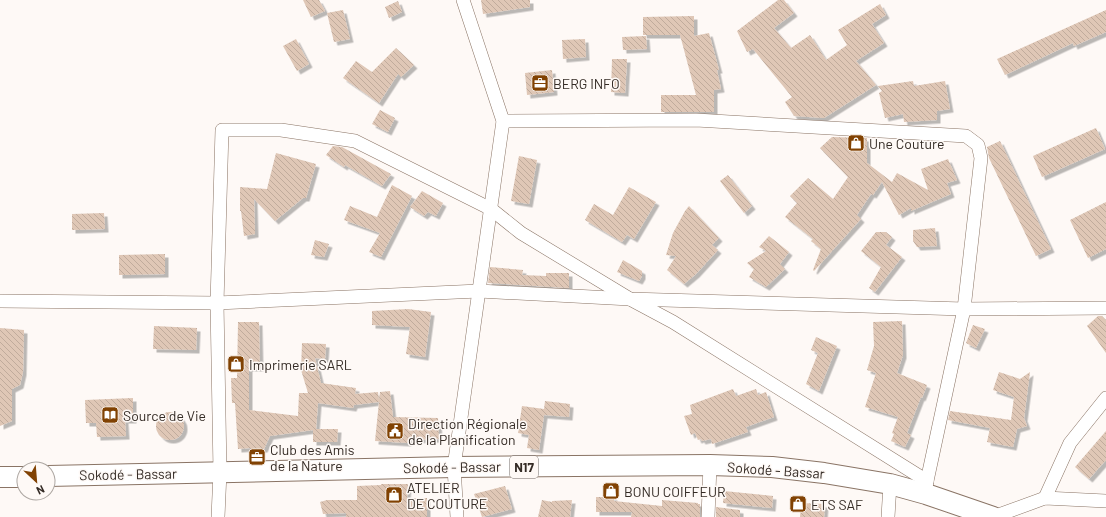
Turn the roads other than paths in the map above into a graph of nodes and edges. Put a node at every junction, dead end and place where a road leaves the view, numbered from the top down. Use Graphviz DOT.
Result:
graph roads {
  1 [pos="463,0"];
  2 [pos="503,121"];
  3 [pos="491,209"];
  4 [pos="479,291"];
  5 [pos="630,299"];
  6 [pos="0,301"];
  7 [pos="217,303"];
  8 [pos="1106,308"];
  9 [pos="964,309"];
  10 [pos="1106,398"];
  11 [pos="710,465"];
  12 [pos="454,467"];
  13 [pos="220,472"];
  14 [pos="56,476"];
  15 [pos="0,477"];
  16 [pos="16,477"];
  17 [pos="890,484"];
  18 [pos="926,487"];
  19 [pos="1045,498"];
  20 [pos="1106,500"];
  21 [pos="218,517"];
  22 [pos="457,517"];
  23 [pos="708,517"];
  24 [pos="888,517"];
  25 [pos="993,517"];
  1 -- 2 [label="street"];
  2 -- 3 [label="street"];
  2 -- 9 [label="street"];
  3 -- 4 [label="street"];
  3 -- 5 [label="street"];
  3 -- 7 [label="street"];
  4 -- 5 [label="street"];
  4 -- 7 [label="street"];
  4 -- 12 [label="street"];
  5 -- 9 [label="street"];
  5 -- 18 [label="street"];
  6 -- 7 [label="street"];
  7 -- 13 [label="street"];
  8 -- 9 [label="street"];
  9 -- 18 [label="street"];
  10 -- 19 [label="street"];
  11 -- 12 [label="main road, Sokodé - Bassar / N17"];
  11 -- 17 [label="main road, Sokodé - Bassar / N17"];
  11 -- 23 [label="street"];
  12 -- 13 [label="main road, Sokodé - Bassar / N17"];
  12 -- 22 [label="street"];
  13 -- 14 [label="main road, Sokodé - Bassar / N17"];
  13 -- 21 [label="street"];
  15 -- 16 [label="main road"];
  17 -- 18 [label="main road, Sokodé - Bassar / N17"];
  17 -- 24 [label="street"];
  18 -- 25 [label="main road, Sokodé - Bassar / N17"];
  19 -- 20 [label="street"];
  19 -- 25 [label="street"];
}
